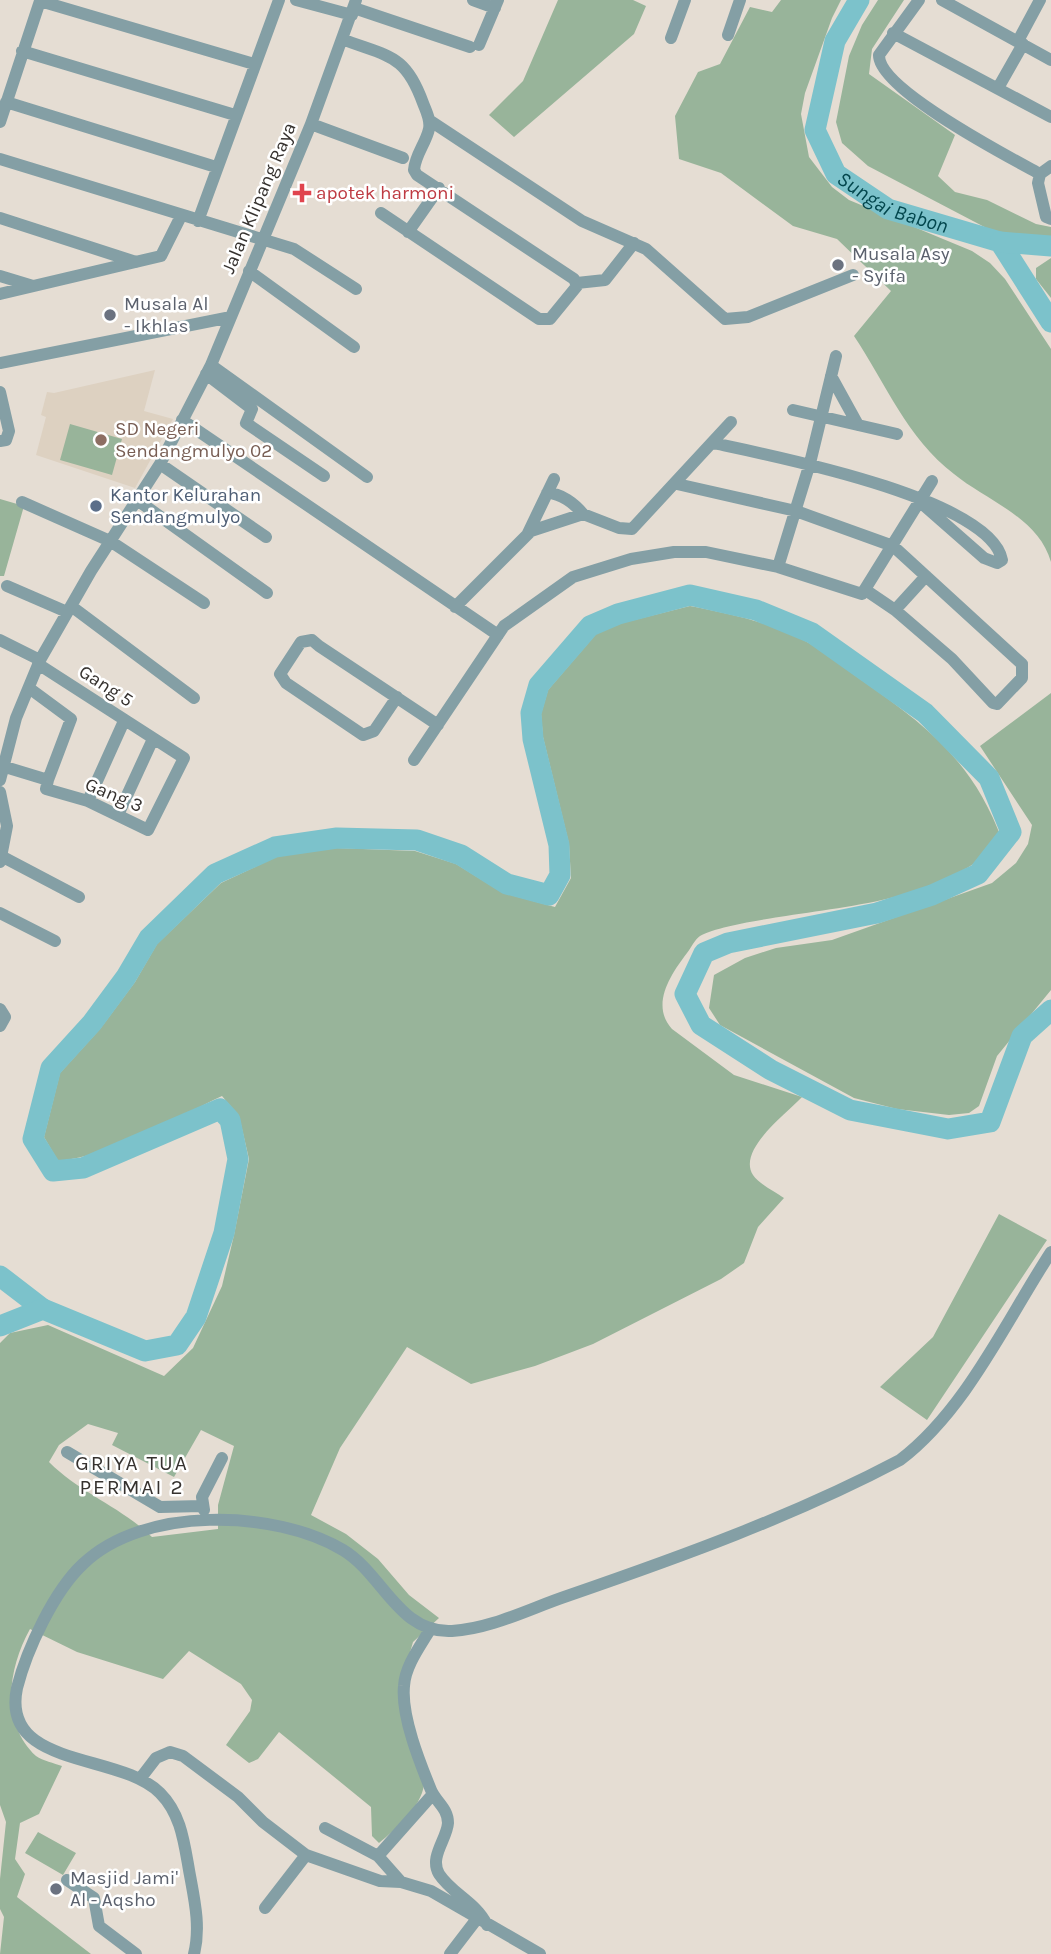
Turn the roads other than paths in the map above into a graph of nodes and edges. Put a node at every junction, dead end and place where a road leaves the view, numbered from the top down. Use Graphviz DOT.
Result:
graph roads {
  1 [pos="279,0"];
  2 [pos="296,0"];
  3 [pos="473,0"];
  4 [pos="685,0"];
  5 [pos="740,0"];
  6 [pos="919,0"];
  7 [pos="942,0"];
  8 [pos="1040,0"];
  9 [pos="496,4"];
  10 [pos="1051,6"];
  11 [pos="354,8"];
  12 [pos="893,33"];
  13 [pos="729,35"];
  14 [pos="671,38"];
  15 [pos="342,39"];
  16 [pos="1020,43"];
  17 [pos="22,51"];
  18 [pos="1051,60"];
  19 [pos="254,64"];
  20 [pos="998,88"];
  21 [pos="6,102"];
  22 [pos="235,115"];
  23 [pos="1051,117"];
  24 [pos="429,120"];
  25 [pos="0,122"];
  26 [pos="311,124"];
  27 [pos="403,158"];
  28 [pos="0,159"];
  29 [pos="1051,166"];
  30 [pos="215,167"];
  31 [pos="1040,174"];
  32 [pos="439,188"];
  33 [pos="381,213"];
  34 [pos="181,216"];
  35 [pos="0,218"];
  36 [pos="1051,219"];
  37 [pos="198,221"];
  38 [pos="408,232"];
  39 [pos="262,238"];
  40 [pos="634,243"];
  41 [pos="136,262"];
  42 [pos="249,271"];
  43 [pos="853,275"];
  44 [pos="0,276"];
  45 [pos="577,283"];
  46 [pos="33,286"];
  47 [pos="356,289"];
  48 [pos="0,295"];
  49 [pos="231,317"];
  50 [pos="354,347"];
  51 [pos="836,356"];
  52 [pos="0,363"];
  53 [pos="208,370"];
  54 [pos="831,376"];
  55 [pos="0,391"];
  56 [pos="793,410"];
  57 [pos="821,416"];
  58 [pos="182,420"];
  59 [pos="731,422"];
  60 [pos="858,425"];
  61 [pos="897,434"];
  62 [pos="0,441"];
  63 [pos="713,443"];
  64 [pos="810,463"];
  65 [pos="160,464"];
  66 [pos="324,476"];
  67 [pos="367,477"];
  68 [pos="554,479"];
  69 [pos="932,481"];
  70 [pos="677,484"];
  71 [pos="547,493"];
  72 [pos="137,500"];
  73 [pos="919,501"];
  74 [pos="22,502"];
  75 [pos="796,511"];
  76 [pos="583,514"];
  77 [pos="528,533"];
  78 [pos="266,537"];
  79 [pos="110,541"];
  80 [pos="893,546"];
  81 [pos="778,567"];
  82 [pos="926,576"];
  83 [pos="7,586"];
  84 [pos="867,591"];
  85 [pos="267,593"];
  86 [pos="204,603"];
  87 [pos="455,607"];
  88 [pos="69,609"];
  89 [pos="895,610"];
  90 [pos="498,635"];
  91 [pos="0,640"];
  92 [pos="39,662"];
  93 [pos="29,688"];
  94 [pos="397,697"];
  95 [pos="194,698"];
  96 [pos="124,721"];
  97 [pos="438,725"];
  98 [pos="5,736"];
  99 [pos="153,739"];
  100 [pos="414,760"];
  101 [pos="2,766"];
  102 [pos="0,780"];
  103 [pos="48,780"];
  104 [pos="0,792"];
  105 [pos="89,801"];
  106 [pos="118,815"];
  107 [pos="1,859"];
  108 [pos="79,897"];
  109 [pos="0,913"];
  110 [pos="55,941"];
  111 [pos="0,1009"];
  112 [pos="0,1027"];
  113 [pos="1051,1252"];
  114 [pos="66,1452"];
  115 [pos="222,1458"];
  116 [pos="201,1506"];
  117 [pos="210,1520"];
  118 [pos="431,1628"];
  119 [pos="140,1779"];
  120 [pos="433,1794"];
  121 [pos="325,1828"];
  122 [pos="306,1855"];
  123 [pos="378,1856"];
  124 [pos="68,1880"];
  125 [pos="401,1882"];
  126 [pos="265,1908"];
  127 [pos="481,1922"];
  128 [pos="136,1954"];
  129 [pos="194,1954"];
  130 [pos="450,1954"];
  131 [pos="540,1954"];
  1 -- 19 [label="street"];
  2 -- 11 [label="street"];
  3 -- 9 [label="street"];
  4 -- 14 [label="street"];
  5 -- 13 [label="street"];
  6 -- 12 [label="street"];
  7 -- 16 [label="street"];
  8 -- 10 [label="street"];
  8 -- 16 [label="street"];
  9 -- 11 [label="street"];
  11 -- 15 [label="street, Jalan Klipang Raya"];
  12 -- 20 [label="street"];
  12 -- 31 [label="street"];
  15 -- 24 [label="street"];
  15 -- 26 [label="street, Jalan Klipang Raya"];
  16 -- 18 [label="street"];
  16 -- 20 [label="street"];
  17 -- 19 [label="street"];
  17 -- 21 [label="street"];
  17 -- 22 [label="street"];
  19 -- 22 [label="street"];
  20 -- 23 [label="street"];
  21 -- 25 [label="street"];
  21 -- 30 [label="street"];
  22 -- 30 [label="street"];
  24 -- 32 [label="street"];
  24 -- 40 [label="street"];
  26 -- 27 [label="street"];
  26 -- 39 [label="street, Jalan Klipang Raya"];
  28 -- 34 [label="street"];
  29 -- 31 [label="street"];
  30 -- 37 [label="street"];
  31 -- 36 [label="street"];
  32 -- 38 [label="street"];
  32 -- 45 [label="street"];
  33 -- 38 [label="street"];
  34 -- 37 [label="street"];
  34 -- 41 [label="street"];
  35 -- 41 [label="street"];
  37 -- 39 [label="street"];
  38 -- 45 [label="street"];
  39 -- 42 [label="street, Jalan Klipang Raya"];
  39 -- 47 [label="street"];
  40 -- 43 [label="street"];
  40 -- 45 [label="street"];
  41 -- 46 [label="street"];
  42 -- 49 [label="street, Jalan Klipang Raya"];
  42 -- 50 [label="street"];
  44 -- 46 [label="street"];
  46 -- 48 [label="street"];
  49 -- 52 [label="street"];
  49 -- 53 [label="street, Jalan Klipang Raya"];
  51 -- 54 [label="street"];
  53 -- 58 [label="street, Jalan Klipang Raya"];
  53 -- 66 [label="street"];
  53 -- 67 [label="street"];
  54 -- 57 [label="street"];
  54 -- 60 [label="street"];
  55 -- 62 [label="street"];
  56 -- 57 [label="street"];
  57 -- 60 [label="street"];
  57 -- 64 [label="street"];
  58 -- 65 [label="street, Jalan Klipang Raya"];
  58 -- 87 [label="street"];
  59 -- 63 [label="street"];
  60 -- 61 [label="street"];
  63 -- 64 [label="street"];
  63 -- 70 [label="street"];
  64 -- 73 [label="street"];
  64 -- 75 [label="street"];
  65 -- 72 [label="street, Jalan Klipang Raya"];
  65 -- 78 [label="street"];
  68 -- 71 [label="street"];
  69 -- 73 [label="street"];
  70 -- 75 [label="street"];
  70 -- 76 [label="street"];
  71 -- 76 [label="street"];
  71 -- 77 [label="street"];
  72 -- 79 [label="street, Jalan Klipang Raya"];
  72 -- 85 [label="street"];
  73 -- 73 [label="street"];
  73 -- 80 [label="street"];
  74 -- 79 [label="street"];
  75 -- 80 [label="street"];
  75 -- 81 [label="street"];
  76 -- 77 [label="street"];
  77 -- 87 [label="street"];
  79 -- 86 [label="street"];
  79 -- 88 [label="street, Jalan Klipang Raya"];
  80 -- 82 [label="street"];
  80 -- 84 [label="street"];
  81 -- 84 [label="street"];
  81 -- 90 [label="street"];
  82 -- 89 [label="street"];
  82 -- 89 [label="street"];
  83 -- 88 [label="street"];
  84 -- 89 [label="street"];
  87 -- 90 [label="street"];
  88 -- 92 [label="street, Jalan Klipang Raya"];
  88 -- 95 [label="street"];
  90 -- 97 [label="street"];
  91 -- 92 [label="street, Gang 5"];
  92 -- 93 [label="street, Jalan Klipang Raya"];
  92 -- 96 [label="street, Gang 5"];
  93 -- 98 [label="street, Jalan Klipang Raya"];
  93 -- 103 [label="street"];
  94 -- 94 [label="street"];
  94 -- 97 [label="street"];
  96 -- 99 [label="street, Gang 5"];
  96 -- 105 [label="street"];
  97 -- 100 [label="street"];
  98 -- 101 [label="street, Jalan Klipang Raya"];
  99 -- 106 [label="street"];
  99 -- 106 [label="street, Gang 3"];
  101 -- 102 [label="street, Jalan Klipang Raya"];
  101 -- 103 [label="street, Gang 3"];
  103 -- 105 [label="street, Gang 3"];
  104 -- 107 [label="street"];
  105 -- 106 [label="street, Gang 3"];
  107 -- 108 [label="street"];
  109 -- 110 [label="street"];
  111 -- 112 [label="street"];
  113 -- 118 [label="street"];
  114 -- 116 [label="street"];
  115 -- 116 [label="street"];
  116 -- 117 [label="street"];
  117 -- 118 [label="street"];
  117 -- 119 [label="street"];
  118 -- 120 [label="street"];
  119 -- 122 [label="street"];
  119 -- 129 [label="street"];
  120 -- 123 [label="street"];
  120 -- 127 [label="street"];
  121 -- 123 [label="street"];
  122 -- 125 [label="street"];
  122 -- 126 [label="street"];
  123 -- 125 [label="street"];
  124 -- 128 [label="street"];
  125 -- 127 [label="street"];
  127 -- 130 [label="street"];
  127 -- 131 [label="street"];
}
